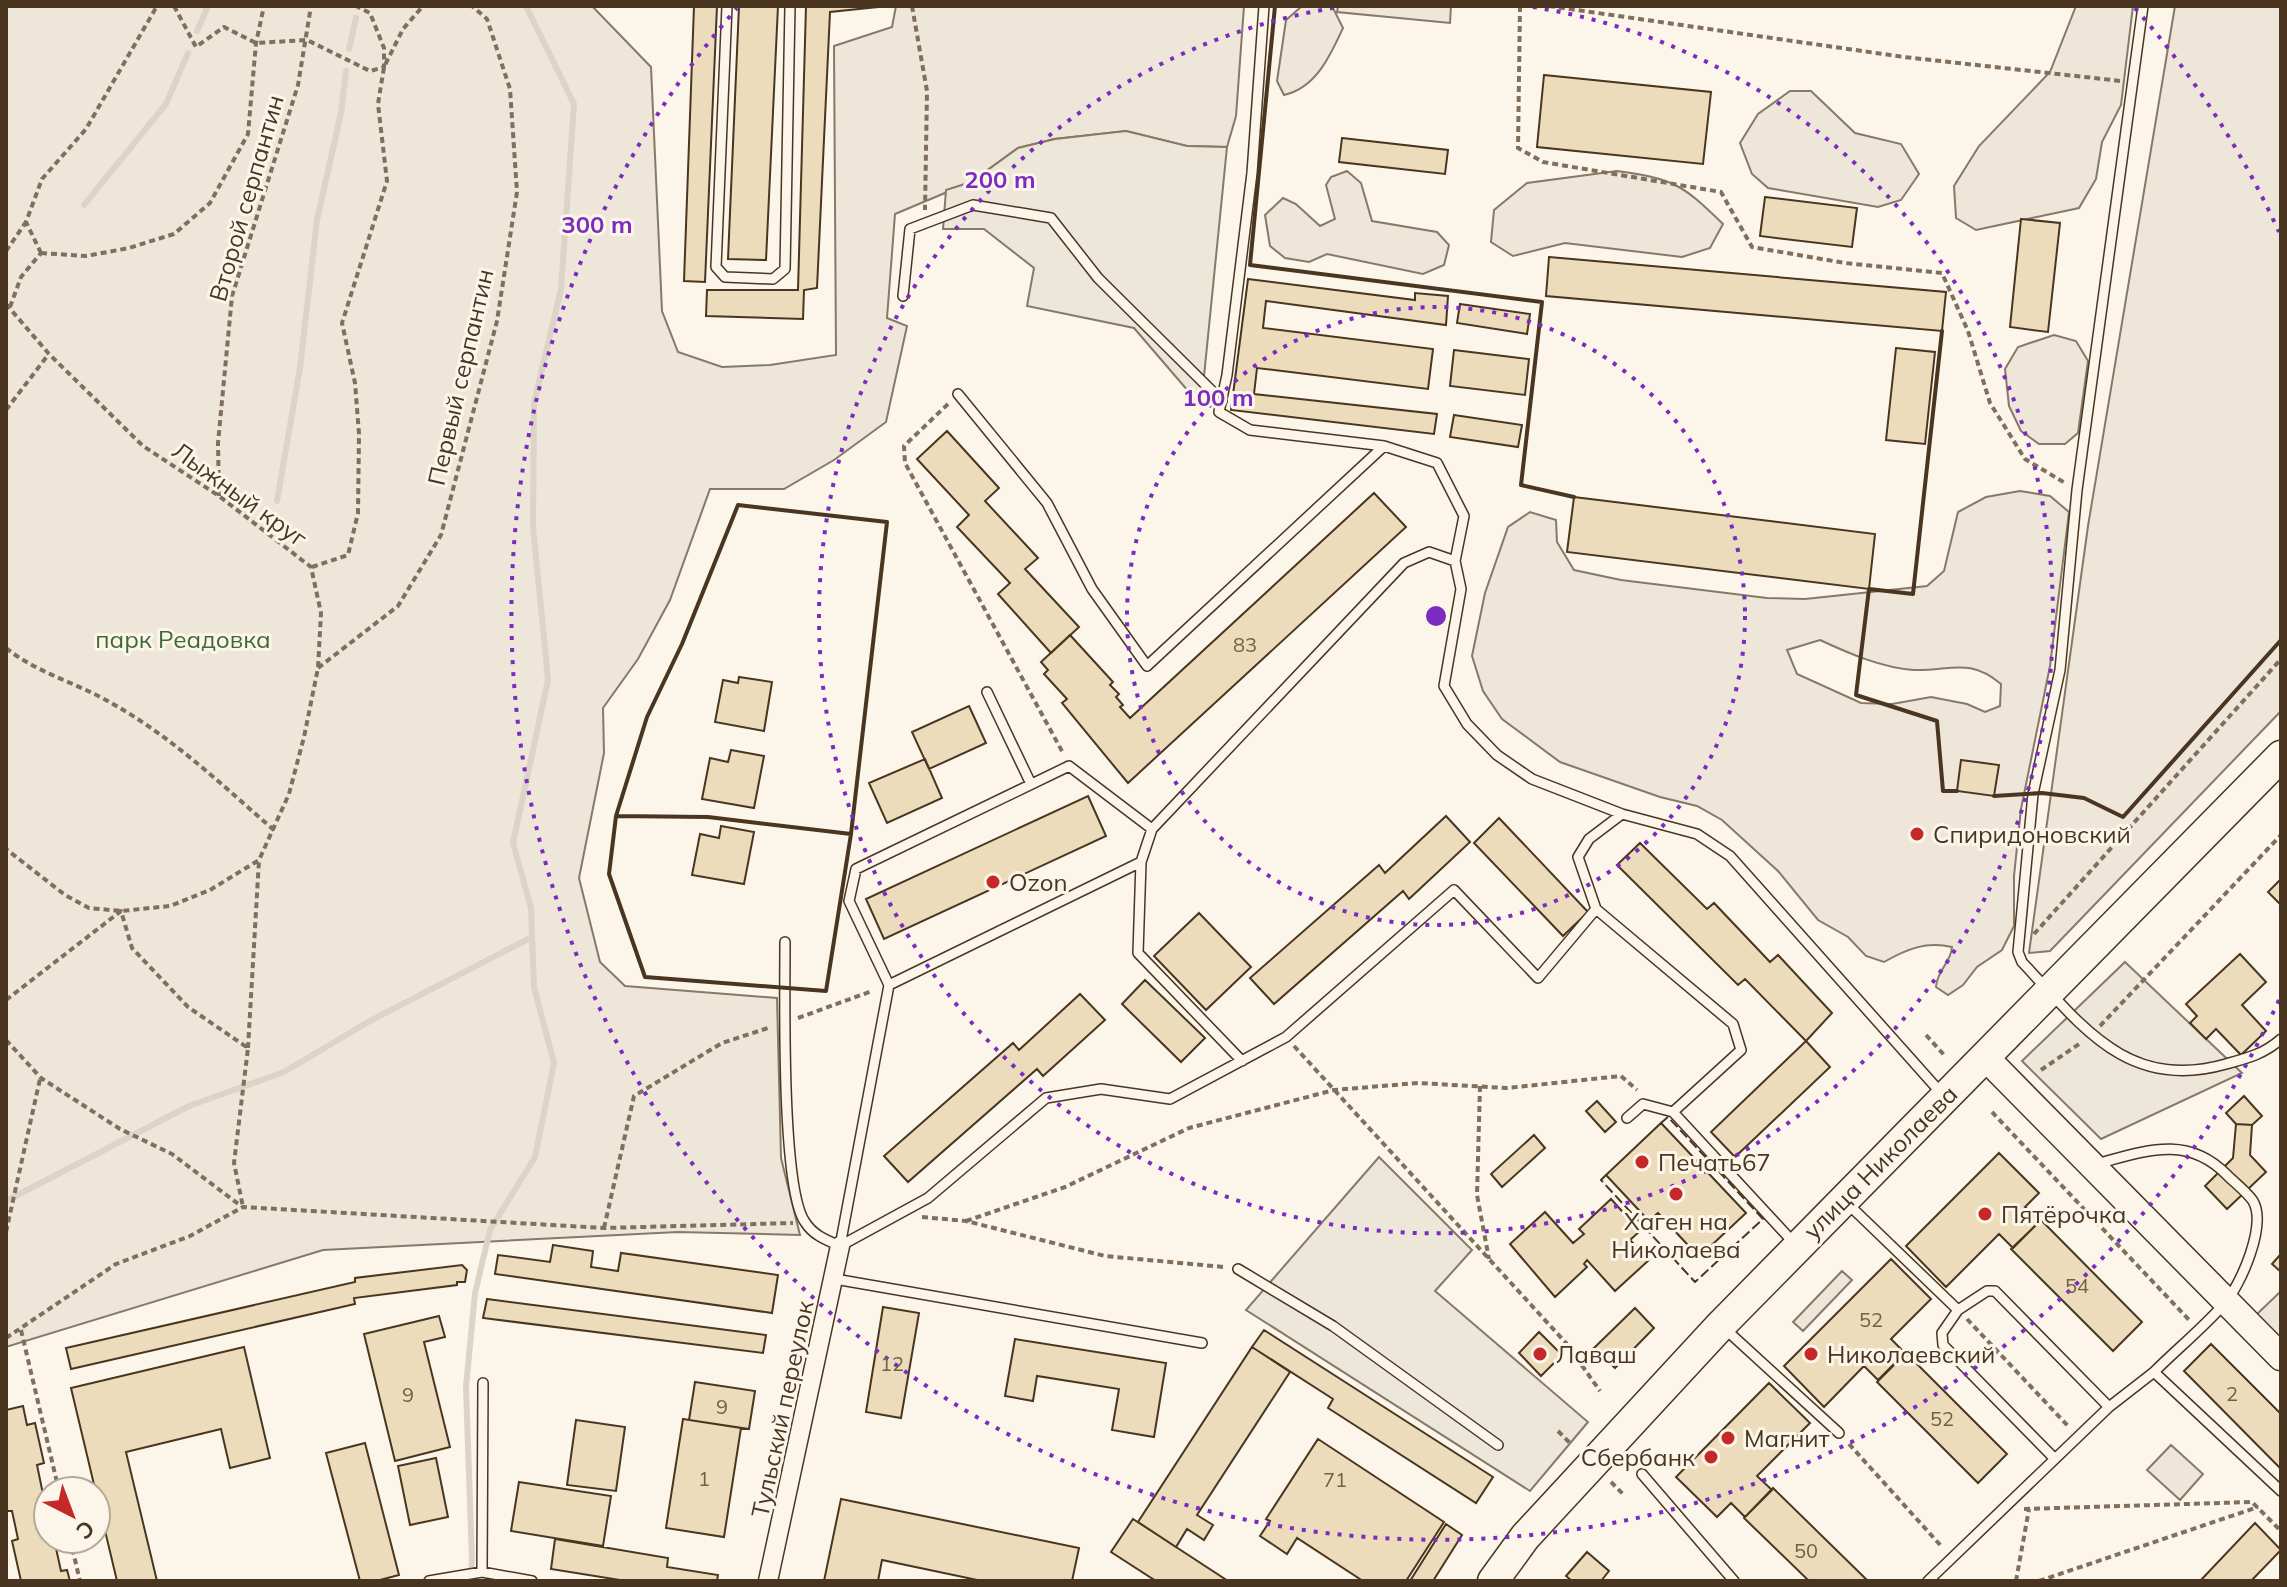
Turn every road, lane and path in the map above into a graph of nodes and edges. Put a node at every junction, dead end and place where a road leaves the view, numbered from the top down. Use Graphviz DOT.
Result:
graph roads {
  1 [pos="157,6"];
  2 [pos="174,6"];
  3 [pos="264,6"];
  4 [pos="311,6"];
  5 [pos="356,6"];
  6 [pos="423,6"];
  7 [pos="472,6"];
  8 [pos="727,6"];
  9 [pos="790,6"];
  10 [pos="912,6"];
  11 [pos="1264,6"];
  12 [pos="1520,6"];
  13 [pos="1549,6"];
  14 [pos="2143,6"];
  15 [pos="307,40"];
  16 [pos="256,43"];
  17 [pos="384,67"];
  18 [pos="2133,81"];
  19 [pos="26,222"];
  20 [pos="925,223"];
  21 [pos="6,251"];
  22 [pos="41,253"];
  23 [pos="903,296"];
  24 [pos="8,305"];
  25 [pos="49,354"];
  26 [pos="958,394"];
  27 [pos="1222,401"];
  28 [pos="6,410"];
  29 [pos="1384,446"];
  30 [pos="2077,490"];
  31 [pos="219,496"];
  32 [pos="1455,561"];
  33 [pos="311,567"];
  34 [pos="6,648"];
  35 [pos="2281,659"];
  36 [pos="318,668"];
  37 [pos="987,692"];
  38 [pos="2281,756"];
  39 [pos="1069,766"];
  40 [pos="1031,784"];
  41 [pos="1622,814"];
  42 [pos="1152,829"];
  43 [pos="275,831"];
  44 [pos="2281,835"];
  45 [pos="6,849"];
  46 [pos="259,860"];
  47 [pos="1141,862"];
  48 [pos="1596,909"];
  49 [pos="121,911"];
  50 [pos="785,942"];
  51 [pos="2018,952"];
  52 [pos="889,985"];
  53 [pos="2049,991"];
  54 [pos="6,1000"];
  55 [pos="785,1023"];
  56 [pos="1926,1035"];
  57 [pos="2091,1035"];
  58 [pos="1286,1037"];
  59 [pos="2281,1039"];
  60 [pos="6,1040"];
  61 [pos="248,1048"];
  62 [pos="1945,1056"];
  63 [pos="1985,1057"];
  64 [pos="1242,1061"];
  65 [pos="2041,1070"];
  66 [pos="41,1078"];
  67 [pos="1480,1086"];
  68 [pos="1334,1090"];
  69 [pos="1944,1096"];
  70 [pos="1655,1106"];
  71 [pos="1673,1112"];
  72 [pos="1992,1112"];
  73 [pos="1627,1118"];
  74 [pos="2093,1165"];
  75 [pos="1842,1199"];
  76 [pos="243,1207"];
  77 [pos="895,1215"];
  78 [pos="803,1221"];
  79 [pos="966,1221"];
  80 [pos="604,1228"];
  81 [pos="6,1232"];
  82 [pos="1796,1245"];
  83 [pos="840,1246"];
  84 [pos="1489,1260"];
  85 [pos="1238,1269"];
  86 [pos="835,1279"];
  87 [pos="2226,1302"];
  88 [pos="1958,1310"];
  89 [pos="1721,1325"];
  90 [pos="2197,1328"];
  91 [pos="21,1330"];
  92 [pos="6,1338"];
  93 [pos="1202,1343"];
  94 [pos="2281,1357"];
  95 [pos="2154,1372"];
  96 [pos="483,1383"];
  97 [pos="1600,1391"];
  98 [pos="2109,1407"];
  99 [pos="1558,1431"];
  100 [pos="1839,1433"];
  101 [pos="2078,1436"];
  102 [pos="1570,1443"];
  103 [pos="1498,1445"];
  104 [pos="2055,1459"];
  105 [pos="1642,1474"];
  106 [pos="55,1475"];
  107 [pos="1611,1482"];
  108 [pos="2023,1490"];
  109 [pos="2281,1491"];
  110 [pos="1624,1495"];
  111 [pos="2258,1507"];
  112 [pos="2030,1508"];
  113 [pos="2003,1509"];
  114 [pos="2281,1531"];
  115 [pos="74,1555"];
  116 [pos="1952,1558"];
  117 [pos="482,1572"];
  118 [pos="80,1581"];
  119 [pos="429,1581"];
  120 [pos="532,1581"];
  121 [pos="768,1581"];
  122 [pos="1493,1581"];
  123 [pos="1734,1581"];
  124 [pos="1928,1581"];
  125 [pos="2016,1581"];
  126 [pos="2039,1581"];
  1 -- 19 [label="path"];
  2 -- 16 [label="path"];
  3 -- 16 [label="path, Второй серпантин"];
  4 -- 15 [label="path, Второй серпантин"];
  5 -- 17 [label="path"];
  6 -- 17 [label="path"];
  7 -- 36 [label="path, Первый серпантин"];
  8 -- 9 [label="lane"];
  10 -- 20 [label="path"];
  11 -- 27 [label="lane"];
  12 -- 30 [label="path"];
  13 -- 18 [label="path"];
  14 -- 18 [label="lane"];
  15 -- 16 [label="path"];
  15 -- 17 [label="path"];
  15 -- 31 [label="path, Второй серпантин"];
  16 -- 22 [label="path, Второй серпантин"];
  17 -- 33 [label="path"];
  18 -- 30 [label="lane"];
  19 -- 21 [label="path"];
  19 -- 22 [label="path"];
  20 -- 23 [label="lane"];
  20 -- 27 [label="lane"];
  22 -- 24 [label="path"];
  24 -- 25 [label="path, Лыжный круг"];
  25 -- 28 [label="path"];
  25 -- 31 [label="path, Лыжный круг"];
  26 -- 29 [label="lane"];
  26 -- 39 [label="path"];
  27 -- 29 [label="lane"];
  29 -- 32 [label="lane"];
  30 -- 51 [label="lane"];
  31 -- 33 [label="path, Лыжный круг"];
  32 -- 41 [label="lane"];
  32 -- 42 [label="lane"];
  33 -- 36 [label="path, Лыжный круг"];
  34 -- 43 [label="path"];
  35 -- 51 [label="path"];
  36 -- 43 [label="path, Лыжный круг"];
  37 -- 40 [label="lane"];
  38 -- 53 [label="main road, улица Николаева"];
  39 -- 40 [label="lane"];
  39 -- 42 [label="lane"];
  40 -- 52 [label="lane"];
  41 -- 48 [label="lane"];
  41 -- 69 [label="lane"];
  42 -- 47 [label="lane"];
  43 -- 46 [label="path, Лыжный круг"];
  44 -- 57 [label="path"];
  45 -- 49 [label="path, Лыжный круг"];
  46 -- 49 [label="path, Лыжный круг"];
  46 -- 61 [label="path"];
  47 -- 52 [label="lane"];
  47 -- 64 [label="lane"];
  48 -- 58 [label="lane"];
  48 -- 71 [label="lane"];
  49 -- 54 [label="path"];
  49 -- 61 [label="path"];
  50 -- 55 [label="lane"];
  51 -- 53 [label="lane"];
  52 -- 55 [label="path"];
  52 -- 83 [label="lane"];
  53 -- 57 [label="lane"];
  53 -- 63 [label="main road, улица Николаева"];
  55 -- 78 [label="lane"];
  55 -- 80 [label="path"];
  56 -- 62 [label="path"];
  57 -- 59 [label="lane"];
  57 -- 65 [label="path"];
  58 -- 64 [label="lane"];
  58 -- 68 [label="path"];
  60 -- 66 [label="path"];
  61 -- 76 [label="path"];
  63 -- 69 [label="main road, улица Николаева"];
  63 -- 74 [label="street"];
  64 -- 77 [label="lane"];
  66 -- 76 [label="path"];
  66 -- 81 [label="path"];
  67 -- 68 [label="path"];
  67 -- 70 [label="path"];
  67 -- 84 [label="path"];
  68 -- 79 [label="path"];
  68 -- 84 [label="path"];
  69 -- 75 [label="main road, улица Николаева"];
  70 -- 71 [label="lane"];
  70 -- 73 [label="lane"];
  71 -- 82 [label="lane"];
  72 -- 90 [label="path"];
  74 -- 87 [label="street"];
  74 -- 87 [label="lane"];
  75 -- 82 [label="main road, улица Николаева"];
  75 -- 88 [label="lane"];
  76 -- 80 [label="path"];
  76 -- 91 [label="path"];
  77 -- 79 [label="path"];
  77 -- 83 [label="lane"];
  78 -- 80 [label="path"];
  78 -- 83 [label="lane"];
  79 -- 85 [label="path"];
  82 -- 89 [label="main road, улица Николаева"];
  83 -- 86 [label="street, Тульский переулок"];
  84 -- 97 [label="path"];
  85 -- 103 [label="lane"];
  86 -- 93 [label="lane"];
  86 -- 121 [label="street, Тульский переулок"];
  87 -- 90 [label="lane"];
  87 -- 94 [label="street"];
  88 -- 98 [label="lane"];
  88 -- 101 [label="path"];
  88 -- 104 [label="lane"];
  89 -- 100 [label="lane"];
  89 -- 122 [label="main road, улица Николаева"];
  90 -- 95 [label="lane"];
  91 -- 92 [label="path"];
  91 -- 106 [label="path"];
  95 -- 98 [label="lane"];
  95 -- 109 [label="lane"];
  96 -- 117 [label="lane"];
  98 -- 101 [label="lane"];
  99 -- 102 [label="path"];
  100 -- 116 [label="path"];
  101 -- 104 [label="lane"];
  104 -- 108 [label="lane"];
  105 -- 123 [label="lane"];
  107 -- 110 [label="path"];
  108 -- 112 [label="path"];
  108 -- 113 [label="lane"];
  111 -- 112 [label="path"];
  111 -- 114 [label="path"];
  111 -- 126 [label="path"];
  112 -- 113 [label="path"];
  112 -- 125 [label="path"];
  113 -- 116 [label="lane"];
  115 -- 118 [label="path"];
  116 -- 124 [label="lane"];
  117 -- 119 [label="lane"];
  117 -- 120 [label="lane"];
}
